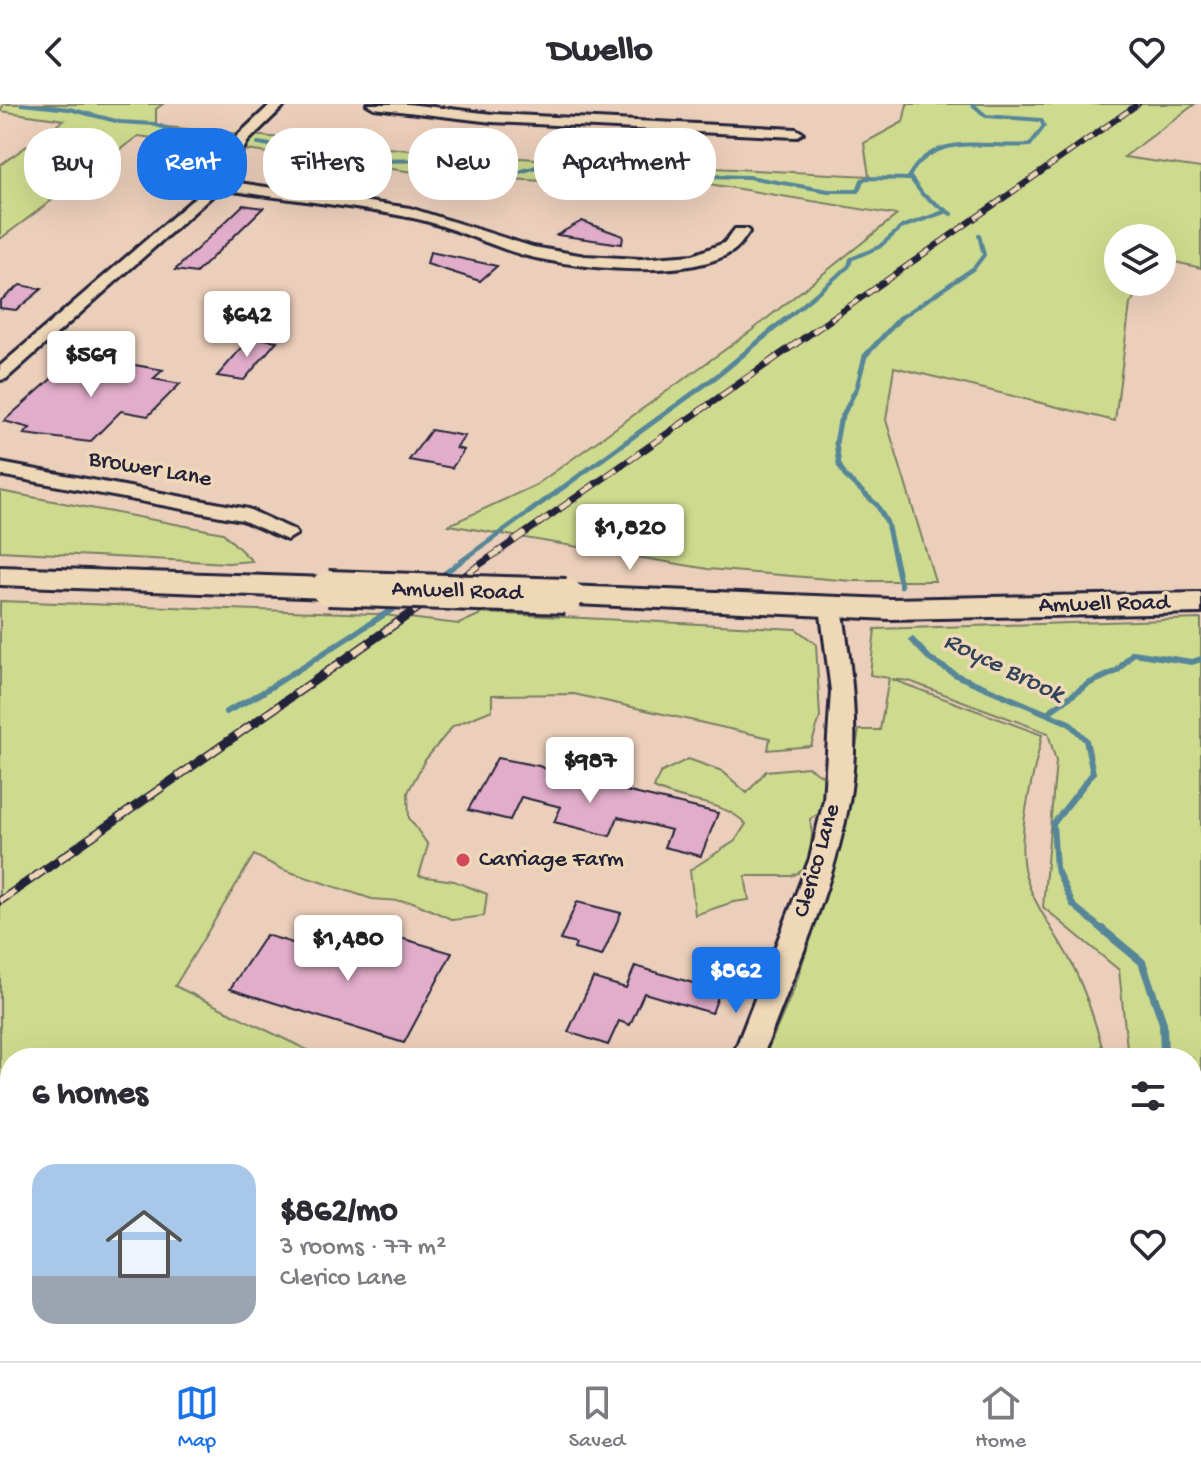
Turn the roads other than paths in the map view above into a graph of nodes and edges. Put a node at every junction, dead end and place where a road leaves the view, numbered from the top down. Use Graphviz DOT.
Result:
graph roads {
  1 [pos="279,104"];
  2 [pos="374,104"];
  3 [pos="534,104"];
  4 [pos="527,119"];
  5 [pos="796,133"];
  6 [pos="247,134"];
  7 [pos="247,189"];
  8 [pos="198,200"];
  9 [pos="741,232"];
  10 [pos="0,375"];
  11 [pos="0,469"];
  12 [pos="287,534"];
  13 [pos="0,576"];
  14 [pos="1201,603"];
  15 [pos="831,607"];
  16 [pos="751,1048"];
  1 -- 6 [label="street"];
  2 -- 4 [label="street"];
  3 -- 4 [label="street"];
  4 -- 5 [label="street"];
  7 -- 9 [label="street"];
  8 -- 10 [label="street"];
  11 -- 12 [label="street, Brower Lane"];
  13 -- 15 [label="main road, Amwell Road, bridge"];
  14 -- 15 [label="main road, Amwell Road"];
  15 -- 16 [label="street, Clerico Lane"];
}
